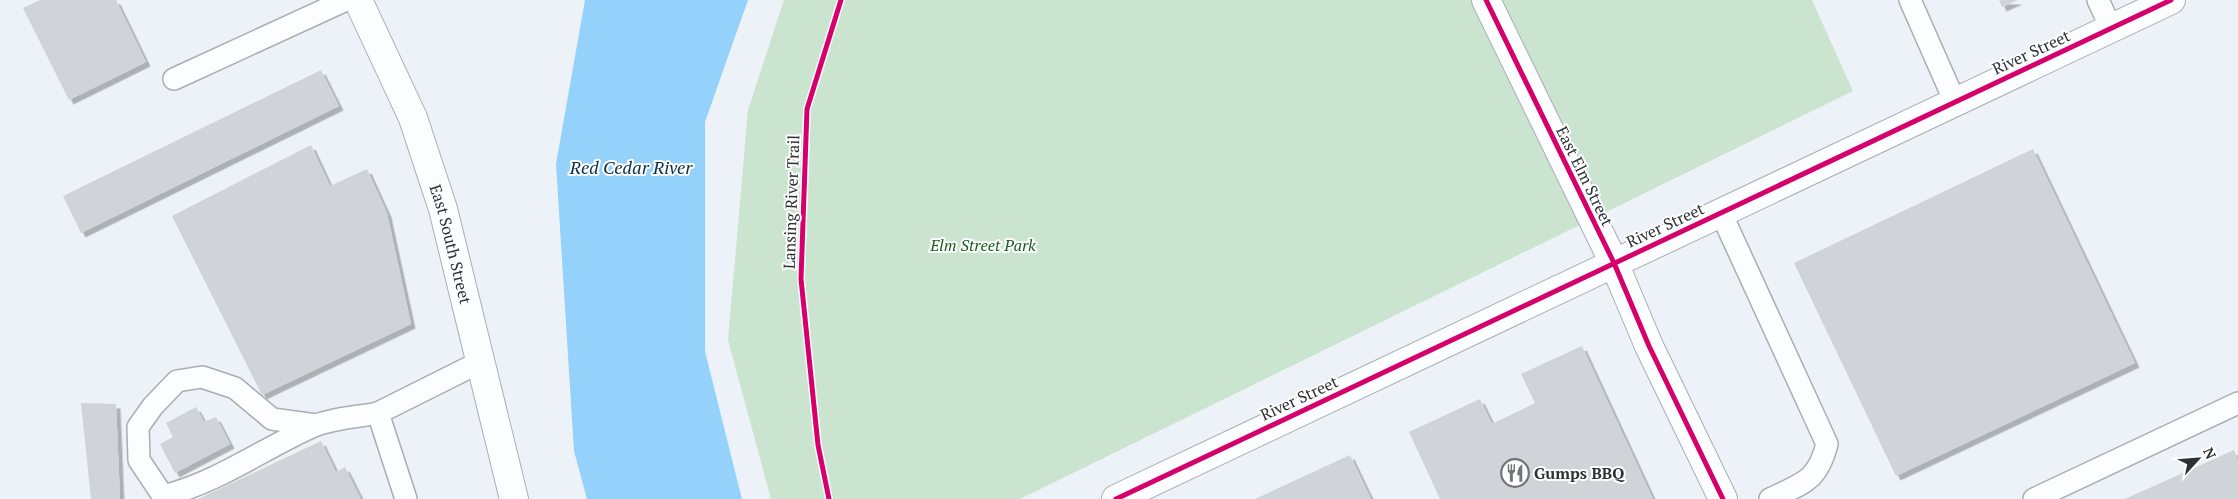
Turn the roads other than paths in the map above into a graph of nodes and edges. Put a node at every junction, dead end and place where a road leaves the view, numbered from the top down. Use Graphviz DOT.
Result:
graph roads {
  1 [pos="346,0"];
  2 [pos="358,0"];
  3 [pos="1486,0"];
  4 [pos="1910,0"];
  5 [pos="2098,0"];
  6 [pos="2171,0"];
  7 [pos="2111,28"];
  8 [pos="174,79"];
  9 [pos="1955,102"];
  10 [pos="1721,213"];
  11 [pos="1614,263"];
  12 [pos="480,362"];
  13 [pos="2238,403"];
  14 [pos="378,413"];
  15 [pos="316,425"];
  16 [pos="406,499"];
  17 [pos="514,499"];
  18 [pos="1116,499"];
  19 [pos="1723,499"];
  20 [pos="1770,499"];
  21 [pos="2034,499"];
  1 -- 8 [label="lane"];
  2 -- 12 [label="street, East South Street"];
  3 -- 11 [label="street, East Elm Street"];
  4 -- 9 [label="lane"];
  5 -- 7 [label="lane"];
  6 -- 7 [label="street, River Street"];
  7 -- 9 [label="street, River Street"];
  9 -- 10 [label="street, River Street"];
  10 -- 11 [label="street, River Street"];
  10 -- 20 [label="lane"];
  11 -- 18 [label="street, River Street"];
  11 -- 19 [label="street, East Elm Street"];
  12 -- 14 [label="lane"];
  12 -- 17 [label="street, East South Street"];
  13 -- 21 [label="lane"];
  14 -- 15 [label="lane"];
  14 -- 16 [label="lane"];
  15 -- 15 [label="lane"];
}
